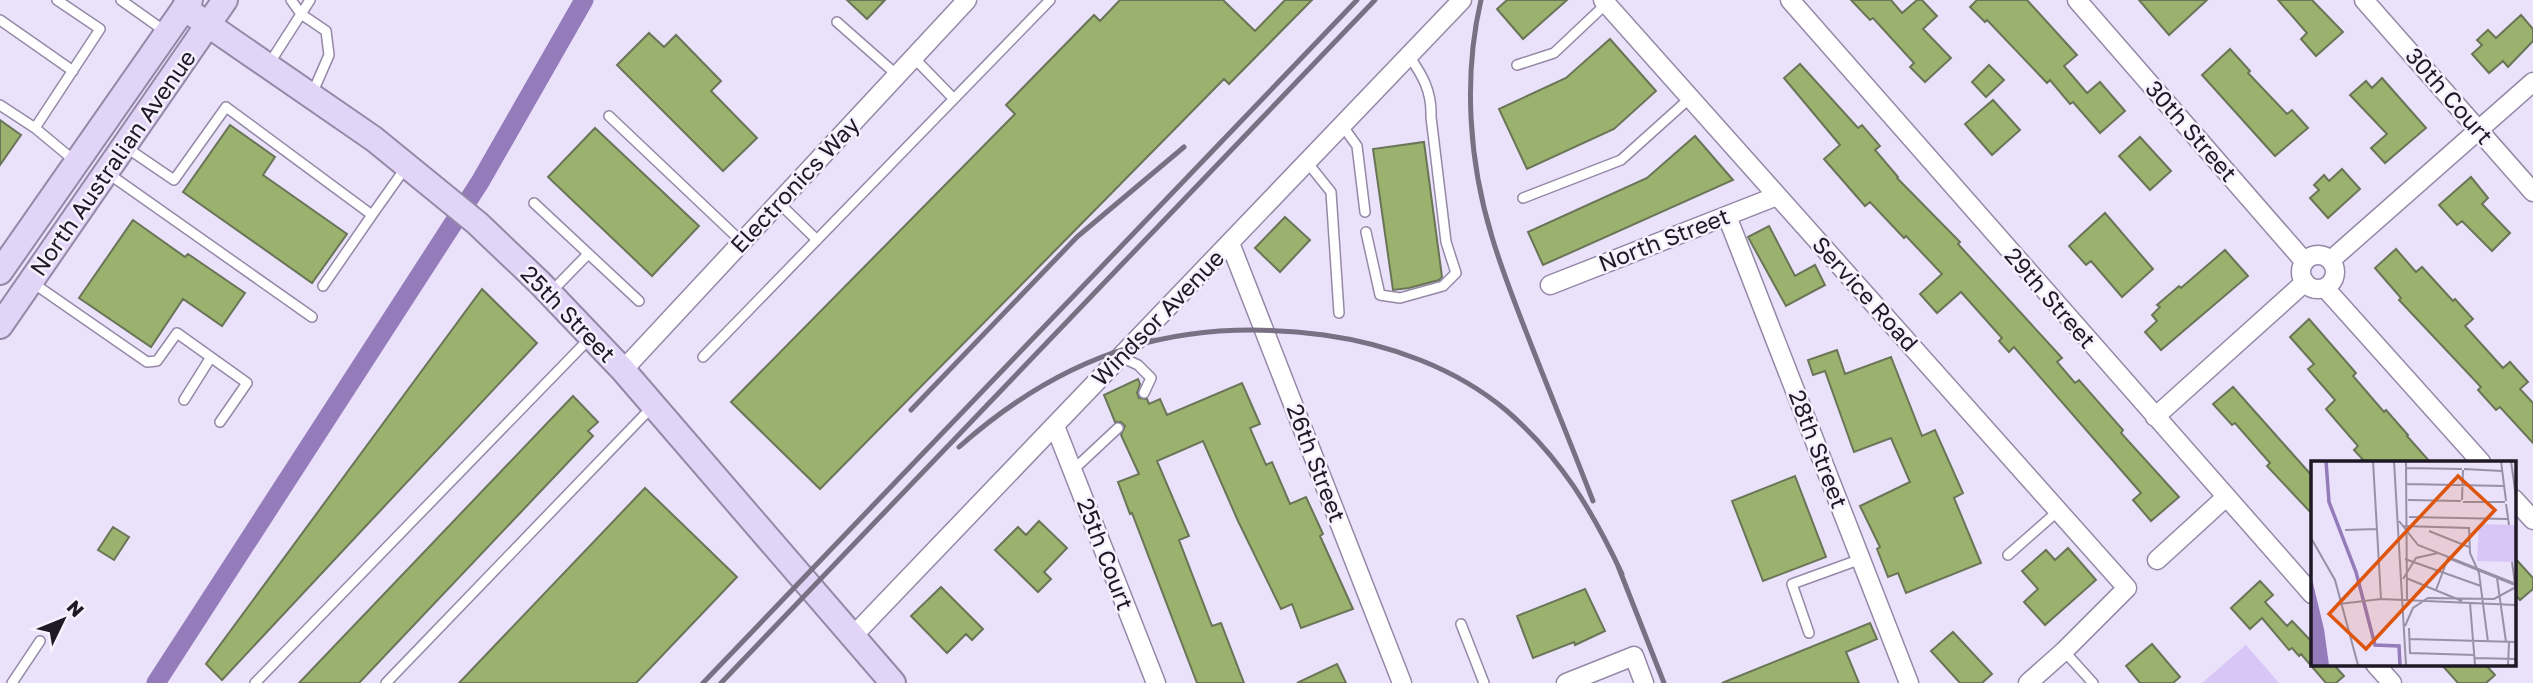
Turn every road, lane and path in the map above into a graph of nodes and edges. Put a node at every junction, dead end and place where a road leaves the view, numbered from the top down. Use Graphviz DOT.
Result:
graph roads {
  1 [pos="57,0"];
  2 [pos="121,0"];
  3 [pos="225,0"];
  4 [pos="291,0"];
  5 [pos="310,0"];
  6 [pos="967,0"];
  7 [pos="1050,0"];
  8 [pos="1462,0"];
  9 [pos="1790,0"];
  10 [pos="2077,0"];
  11 [pos="2364,0"];
  12 [pos="1604,2"];
  13 [pos="187,4"];
  14 [pos="301,14"];
  15 [pos="0,20"];
  16 [pos="837,22"];
  17 [pos="209,24"];
  18 [pos="168,33"];
  19 [pos="1409,56"];
  20 [pos="914,58"];
  21 [pos="268,65"];
  22 [pos="1517,65"];
  23 [pos="73,71"];
  24 [pos="897,75"];
  25 [pos="2533,82"];
  26 [pos="312,96"];
  27 [pos="1690,98"];
  28 [pos="954,99"];
  29 [pos="0,105"];
  30 [pos="609,116"];
  31 [pos="1342,125"];
  32 [pos="35,128"];
  33 [pos="2478,130"];
  34 [pos="125,147"];
  35 [pos="1307,162"];
  36 [pos="77,163"];
  37 [pos="407,165"];
  38 [pos="107,173"];
  39 [pos="2533,192"];
  40 [pos="1777,196"];
  41 [pos="1523,198"];
  42 [pos="534,203"];
  43 [pos="779,203"];
  44 [pos="1365,212"];
  45 [pos="372,215"];
  46 [pos="1727,216"];
  47 [pos="1366,232"];
  48 [pos="817,240"];
  49 [pos="742,242"];
  50 [pos="1230,243"];
  51 [pos="588,254"];
  52 [pos="2332,260"];
  53 [pos="2304,261"];
  54 [pos="0,272"];
  55 [pos="31,282"];
  56 [pos="2305,282"];
  57 [pos="1550,285"];
  58 [pos="323,286"];
  59 [pos="2325,288"];
  60 [pos="550,293"];
  61 [pos="639,301"];
  62 [pos="1339,313"];
  63 [pos="312,317"];
  64 [pos="0,326"];
  65 [pos="591,337"];
  66 [pos="211,357"];
  67 [pos="703,357"];
  68 [pos="1121,357"];
  69 [pos="623,370"];
  70 [pos="1144,393"];
  71 [pos="184,400"];
  72 [pos="653,405"];
  73 [pos="2155,417"];
  74 [pos="220,422"];
  75 [pos="1055,426"];
  76 [pos="1118,428"];
  77 [pos="2479,461"];
  78 [pos="1072,471"];
  79 [pos="2226,497"];
  80 [pos="2516,501"];
  81 [pos="2058,511"];
  82 [pos="2533,520"];
  83 [pos="2008,555"];
  84 [pos="1861,559"];
  85 [pos="2157,560"];
  86 [pos="2311,593"];
  87 [pos="1461,624"];
  88 [pos="1809,633"];
  89 [pos="853,636"];
  90 [pos="40,641"];
  91 [pos="2064,651"];
  92 [pos="2377,666"];
  93 [pos="12,683"];
  94 [pos="255,683"];
  95 [pos="386,683"];
  96 [pos="893,683"];
  97 [pos="1156,683"];
  98 [pos="1402,683"];
  99 [pos="1484,683"];
  100 [pos="1566,683"];
  101 [pos="1644,683"];
  102 [pos="1909,683"];
  103 [pos="2028,683"];
  104 [pos="2093,683"];
  105 [pos="2392,683"];
  1 -- 23 [label="lane"];
  2 -- 18 [label="lane"];
  3 -- 17 [label="main road, North Australian Avenue"];
  4 -- 14 [label="lane"];
  5 -- 14 [label="lane"];
  6 -- 20 [label="street, Electronics Way"];
  7 -- 28 [label="lane"];
  8 -- 19 [label="street, Windsor Avenue"];
  9 -- 73 [label="street, 29th Street"];
  10 -- 53 [label="street, 30th Street"];
  11 -- 33 [label="street, 30th Court"];
  12 -- 22 [label="lane"];
  12 -- 27 [label="street, Service Road"];
  13 -- 17 [label="main road, 25th Street"];
  13 -- 18 [label="main road, North Australian Avenue"];
  14 -- 21 [label="lane"];
  14 -- 26 [label="lane"];
  15 -- 23 [label="lane"];
  16 -- 24 [label="lane"];
  17 -- 21 [label="main road, 25th Street"];
  17 -- 34 [label="main road, North Australian Avenue"];
  18 -- 36 [label="main road, North Australian Avenue"];
  19 -- 31 [label="street, Windsor Avenue"];
  19 -- 47 [label="lane"];
  20 -- 24 [label="street, Electronics Way"];
  20 -- 28 [label="lane"];
  21 -- 26 [label="main road, 25th Street"];
  23 -- 32 [label="lane"];
  24 -- 43 [label="street, Electronics Way"];
  25 -- 33 [label="street"];
  26 -- 37 [label="main road, 25th Street"];
  27 -- 40 [label="street, Service Road"];
  27 -- 41 [label="lane"];
  28 -- 48 [label="lane"];
  29 -- 32 [label="lane"];
  30 -- 49 [label="lane"];
  31 -- 35 [label="street, Windsor Avenue"];
  31 -- 44 [label="lane"];
  32 -- 36 [label="lane"];
  33 -- 39 [label="street, 30th Court"];
  33 -- 52 [label="street"];
  34 -- 38 [label="main road, North Australian Avenue"];
  34 -- 45 [label="lane"];
  35 -- 50 [label="street, Windsor Avenue"];
  35 -- 62 [label="lane"];
  36 -- 54 [label="main road, North Australian Avenue"];
  37 -- 45 [label="lane"];
  37 -- 60 [label="main road, 25th Street"];
  38 -- 55 [label="main road, North Australian Avenue"];
  38 -- 63 [label="lane"];
  40 -- 46 [label="street, North Street"];
  40 -- 81 [label="street, Service Road"];
  42 -- 51 [label="lane"];
  43 -- 48 [label="lane"];
  43 -- 49 [label="street, Electronics Way"];
  45 -- 58 [label="lane"];
  46 -- 57 [label="street, North Street"];
  46 -- 84 [label="street, 28th Street"];
  48 -- 67 [label="lane"];
  49 -- 69 [label="street, Electronics Way"];
  50 -- 68 [label="street, Windsor Avenue"];
  50 -- 98 [label="street, 26th Street"];
  51 -- 60 [label="lane"];
  51 -- 61 [label="lane"];
  52 -- 53 [label="street"];
  52 -- 59 [label="street"];
  53 -- 56 [label="street"];
  55 -- 64 [label="main road, North Australian Avenue"];
  55 -- 66 [label="lane"];
  56 -- 59 [label="street"];
  56 -- 73 [label="street"];
  59 -- 77 [label="street"];
  60 -- 65 [label="main road, 25th Street"];
  65 -- 69 [label="main road, 25th Street"];
  65 -- 94 [label="lane"];
  66 -- 71 [label="lane"];
  66 -- 74 [label="lane"];
  68 -- 70 [label="lane"];
  68 -- 75 [label="street, Windsor Avenue"];
  69 -- 72 [label="main road, 25th Street"];
  72 -- 89 [label="main road, 25th Street"];
  72 -- 95 [label="lane"];
  73 -- 79 [label="street, 29th Street"];
  75 -- 78 [label="street, 25th Court"];
  75 -- 89 [label="street, Windsor Avenue"];
  76 -- 78 [label="lane"];
  78 -- 97 [label="street, 25th Court"];
  79 -- 85 [label="street"];
  79 -- 86 [label="street, 29th Street"];
  80 -- 82 [label="street"];
  81 -- 83 [label="lane"];
  81 -- 91 [label="street, Service Road"];
  84 -- 88 [label="lane"];
  84 -- 102 [label="street, 28th Street"];
  87 -- 99 [label="lane"];
  89 -- 96 [label="main road, 25th Street"];
  90 -- 93 [label="lane"];
  91 -- 103 [label="street"];
  91 -- 104 [label="lane"];
  92 -- 105 [label="street"];
  100 -- 101 [label="street"];
}
